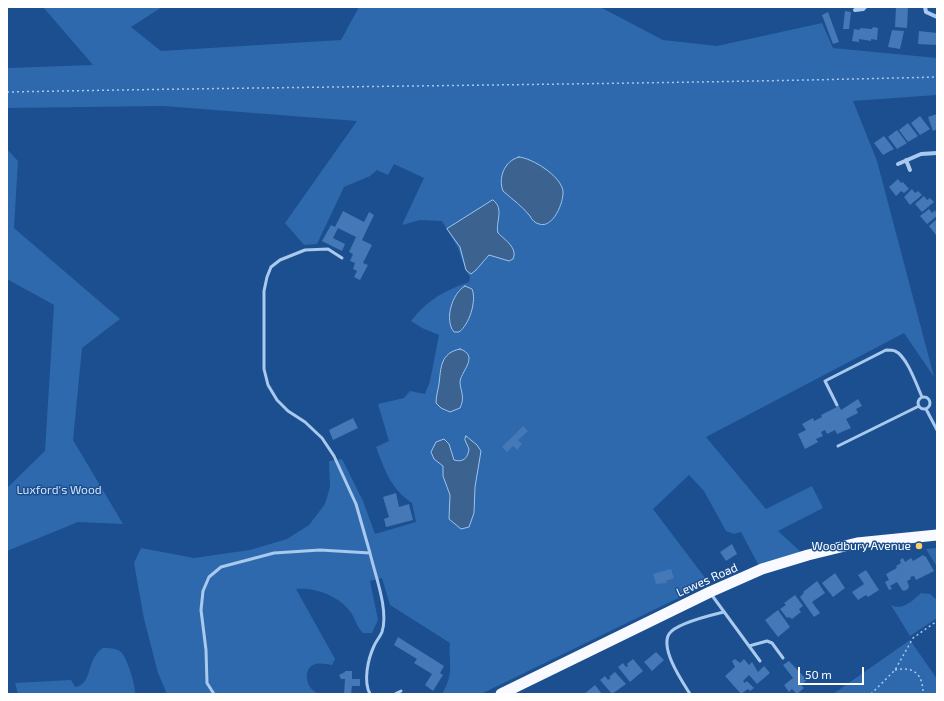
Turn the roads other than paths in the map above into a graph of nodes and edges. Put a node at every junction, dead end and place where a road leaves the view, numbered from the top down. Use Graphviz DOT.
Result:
graph roads {
  1 [pos="866,7"];
  2 [pos="925,7"];
  3 [pos="855,10"];
  4 [pos="937,17"];
  5 [pos="937,153"];
  6 [pos="906,160"];
  7 [pos="898,164"];
  8 [pos="910,170"];
  9 [pos="342,258"];
  10 [pos="922,397"];
  11 [pos="837,405"];
  12 [pos="919,406"];
  13 [pos="926,409"];
  14 [pos="937,430"];
  15 [pos="838,446"];
  16 [pos="937,535"];
  17 [pos="370,553"];
  18 [pos="710,592"];
  19 [pos="724,612"];
  20 [pos="749,646"];
  21 [pos="783,658"];
  22 [pos="760,661"];
  23 [pos="401,691"];
  24 [pos="214,694"];
  25 [pos="370,694"];
  26 [pos="395,694"];
  27 [pos="502,694"];
  28 [pos="690,694"];
  1 -- 3 [label="street"];
  2 -- 4 [label="street"];
  5 -- 6 [label="street"];
  6 -- 7 [label="street"];
  6 -- 8 [label="street"];
  9 -- 17 [label="lane"];
  10 -- 11 [label="lane"];
  10 -- 12 [label="lane"];
  10 -- 13 [label="lane"];
  12 -- 13 [label="lane"];
  12 -- 15 [label="lane"];
  13 -- 14 [label="lane"];
  16 -- 18 [label="highway, Lewes Road"];
  17 -- 24 [label="lane"];
  17 -- 25 [label="lane"];
  18 -- 19 [label="lane"];
  18 -- 27 [label="highway, Lewes Road"];
  19 -- 20 [label="lane"];
  19 -- 28 [label="lane"];
  20 -- 21 [label="lane"];
  20 -- 22 [label="lane"];
  23 -- 26 [label="lane"];
}
